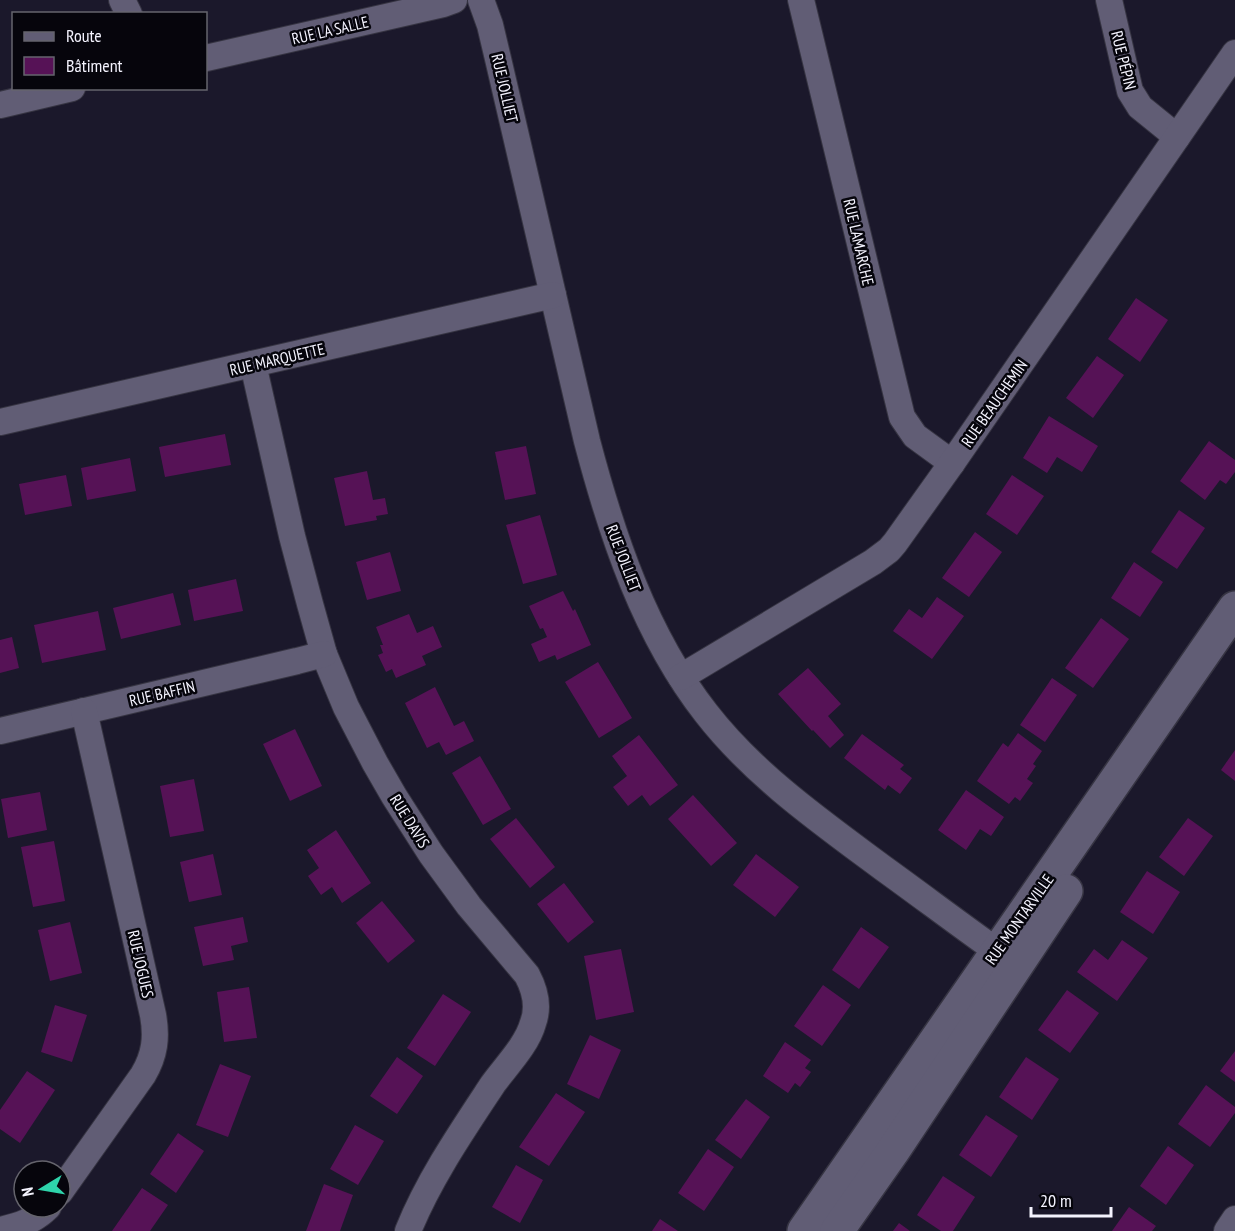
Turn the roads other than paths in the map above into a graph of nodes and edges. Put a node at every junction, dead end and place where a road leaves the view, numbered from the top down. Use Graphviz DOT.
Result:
graph roads {
  1 [pos="454,0"];
  2 [pos="481,0"];
  3 [pos="801,0"];
  4 [pos="1109,0"];
  5 [pos="1235,53"];
  6 [pos="207,58"];
  7 [pos="64,90"];
  8 [pos="0,105"];
  9 [pos="1177,137"];
  10 [pos="553,296"];
  11 [pos="253,364"];
  12 [pos="0,422"];
  13 [pos="952,463"];
  14 [pos="1232,627"];
  15 [pos="324,654"];
  16 [pos="681,677"];
  17 [pos="84,711"];
  18 [pos="0,731"];
  19 [pos="1007,958"];
  20 [pos="72,1175"];
  21 [pos="33,1219"];
  22 [pos="1235,1219"];
  23 [pos="0,1230"];
  24 [pos="408,1231"];
  25 [pos="804,1231"];
  26 [pos="837,1231"];
  27 [pos="1227,1231"];
  1 -- 6 [label="street, RUE LA SALLE"];
  2 -- 10 [label="street, RUE JOLLIET"];
  3 -- 13 [label="street, RUE LAMARCHE"];
  4 -- 9 [label="street, RUE PÉPIN"];
  5 -- 9 [label="street, RUE BEAUCHEMIN"];
  7 -- 8 [label="street"];
  9 -- 13 [label="street, RUE BEAUCHEMIN"];
  10 -- 11 [label="street, RUE MARQUETTE"];
  10 -- 16 [label="street, RUE JOLLIET"];
  11 -- 12 [label="street, RUE MARQUETTE"];
  11 -- 15 [label="street, RUE DAVIS"];
  13 -- 16 [label="street, RUE BEAUCHEMIN"];
  14 -- 19 [label="street, RUE MONTARVILLE"];
  15 -- 17 [label="street, RUE BAFFIN"];
  15 -- 24 [label="street, RUE DAVIS"];
  16 -- 19 [label="street, RUE JOLLIET"];
  17 -- 18 [label="street, RUE BAFFIN"];
  17 -- 20 [label="street, RUE JOGUES"];
  19 -- 25 [label="street, RUE MONTARVILLE"];
  19 -- 26 [label="street, RUE MONTARVILLE"];
  21 -- 23 [label="street"];
  22 -- 27 [label="street"];
}
